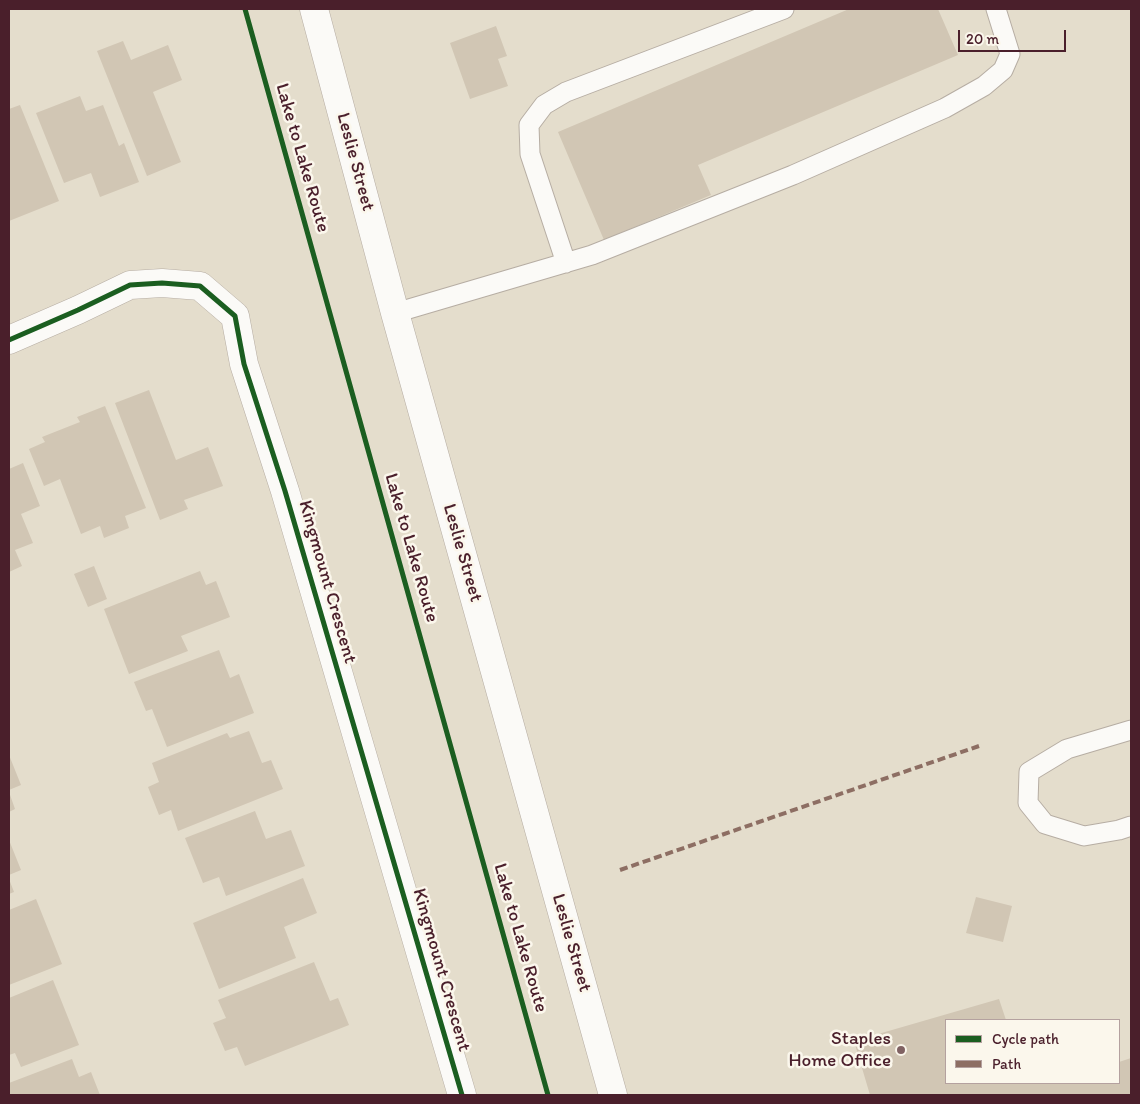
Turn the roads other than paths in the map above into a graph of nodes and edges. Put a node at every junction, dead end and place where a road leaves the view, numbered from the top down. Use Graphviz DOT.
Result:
graph roads {
  1 [pos="314,9"];
  2 [pos="784,9"];
  3 [pos="996,9"];
  4 [pos="566,263"];
  5 [pos="395,313"];
  6 [pos="9,340"];
  7 [pos="1131,730"];
  8 [pos="1131,826"];
  9 [pos="462,1095"];
  10 [pos="613,1095"];
  1 -- 5 [label="main road, Leslie Street"];
  2 -- 4 [label="lane"];
  3 -- 4 [label="lane"];
  4 -- 5 [label="lane"];
  5 -- 10 [label="main road, Leslie Street"];
  6 -- 9 [label="main road, Kingmount Crescent"];
  7 -- 8 [label="lane"];
}
